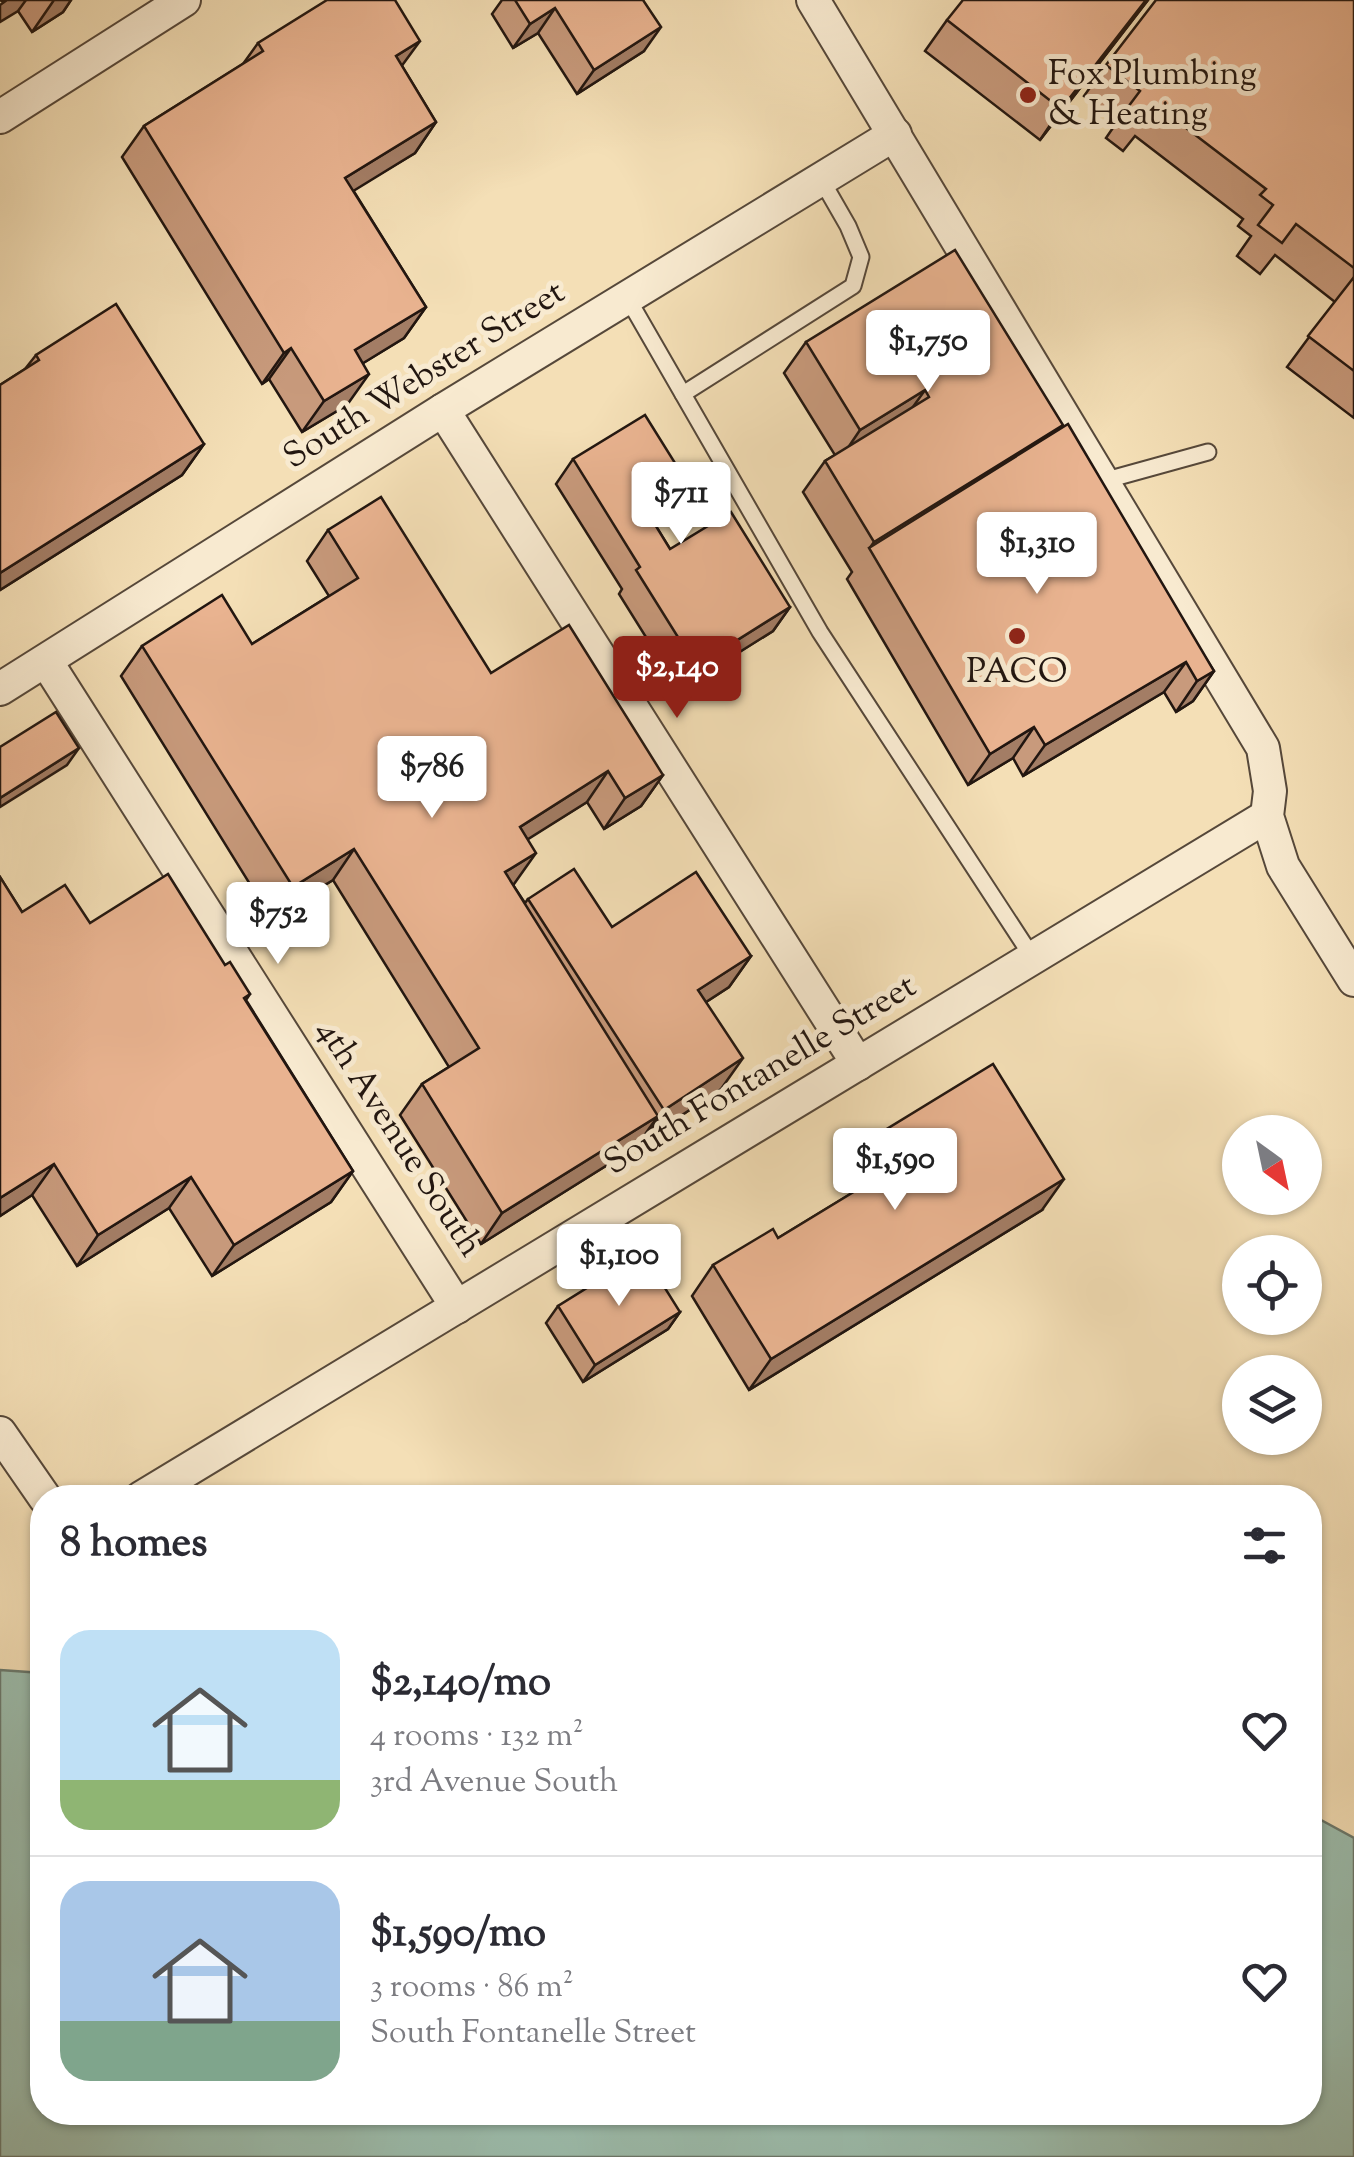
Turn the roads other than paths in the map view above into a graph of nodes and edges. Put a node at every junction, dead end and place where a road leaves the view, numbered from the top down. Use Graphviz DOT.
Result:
graph roads {
  1 [pos="184,0"];
  2 [pos="814,0"];
  3 [pos="0,117"];
  4 [pos="894,134"];
  5 [pos="821,179"];
  6 [pos="628,298"];
  7 [pos="683,394"];
  8 [pos="443,410"];
  9 [pos="1208,452"];
  10 [pos="1103,481"];
  11 [pos="46,661"];
  12 [pos="0,690"];
  13 [pos="1267,816"];
  14 [pos="1033,958"];
  15 [pos="1354,980"];
  16 [pos="858,1064"];
  17 [pos="458,1307"];
  18 [pos="0,1433"];
  19 [pos="36,1485"];
  20 [pos="163,1485"];
  1 -- 3 [label="street"];
  2 -- 4 [label="street"];
  4 -- 5 [label="street, South Webster Street"];
  4 -- 10 [label="street"];
  5 -- 6 [label="street, South Webster Street"];
  5 -- 7 [label="lane"];
  6 -- 7 [label="lane"];
  6 -- 8 [label="street, South Webster Street"];
  7 -- 14 [label="lane"];
  8 -- 11 [label="street, South Webster Street"];
  8 -- 16 [label="street"];
  9 -- 10 [label="lane"];
  10 -- 13 [label="street"];
  11 -- 12 [label="street, South Webster Street"];
  11 -- 17 [label="street, 4th Avenue South"];
  13 -- 14 [label="street, South Fontanelle Street"];
  13 -- 15 [label="street"];
  14 -- 16 [label="street, South Fontanelle Street"];
  16 -- 17 [label="street, South Fontanelle Street"];
  17 -- 20 [label="street, South Fontanelle Street"];
  18 -- 19 [label="street"];
}
